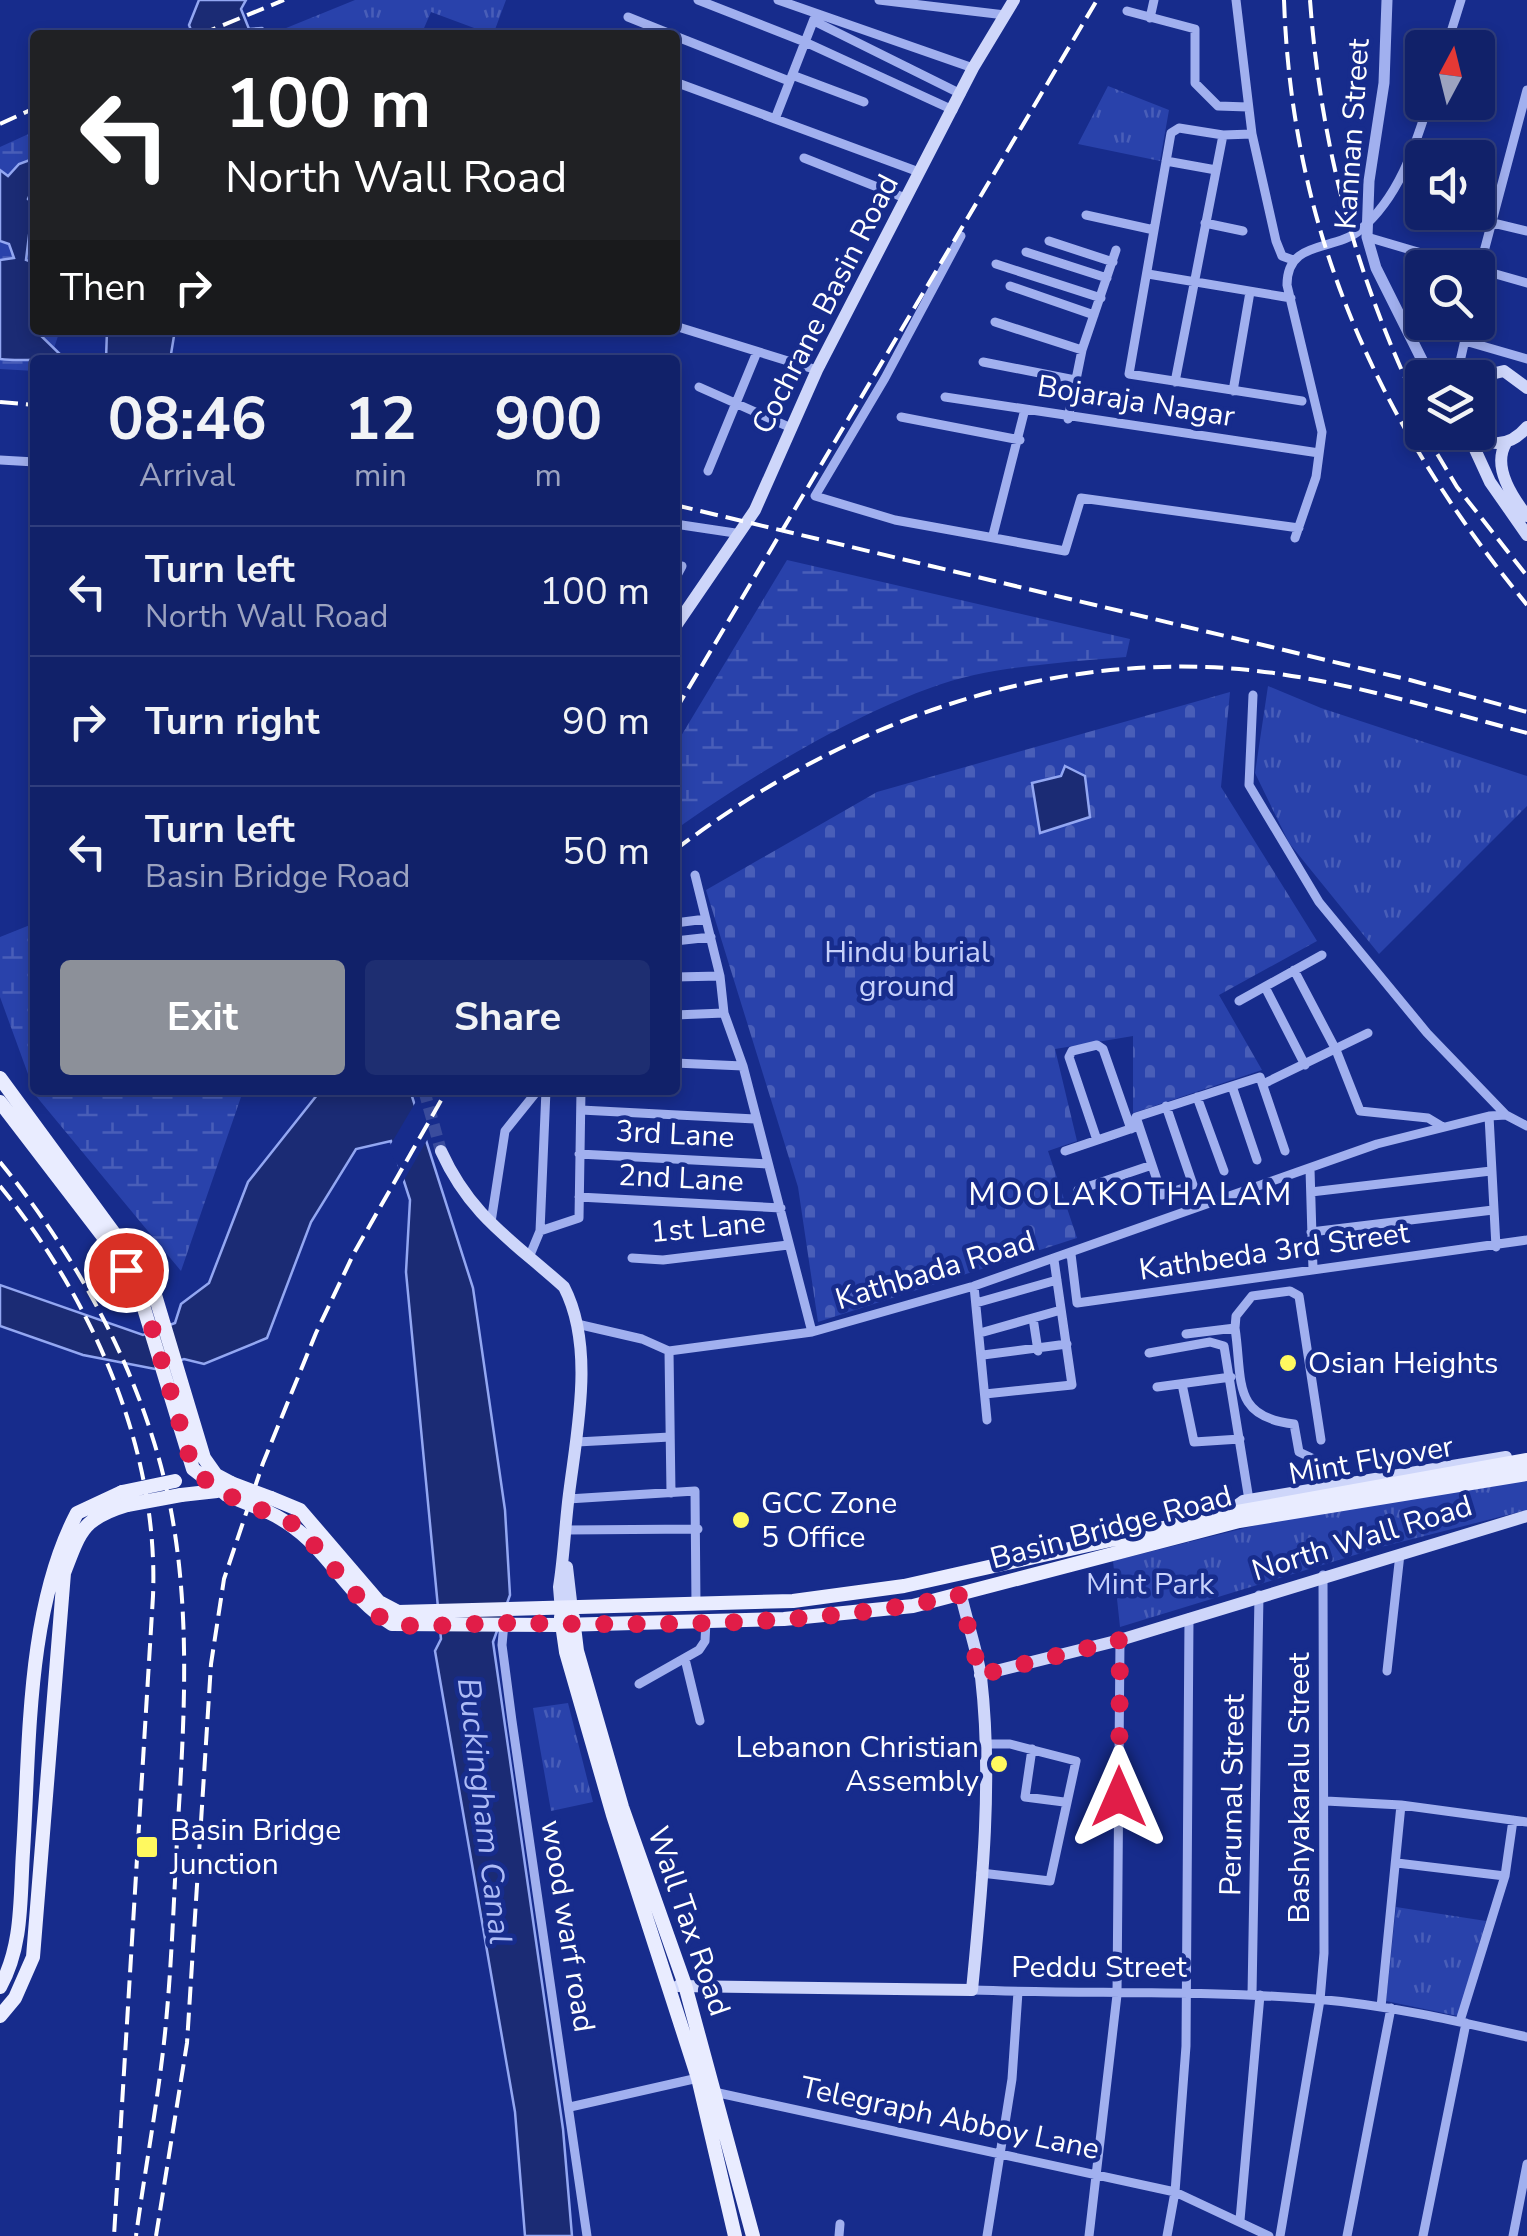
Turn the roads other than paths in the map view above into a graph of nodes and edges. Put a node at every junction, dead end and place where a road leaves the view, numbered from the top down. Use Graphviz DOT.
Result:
graph roads {
  1 [pos="698,0"];
  2 [pos="778,0"];
  3 [pos="879,0"];
  4 [pos="1014,0"];
  5 [pos="1154,0"];
  6 [pos="1236,0"];
  7 [pos="1386,0"];
  8 [pos="1461,0"];
  9 [pos="887,1"];
  10 [pos="1127,10"];
  11 [pos="815,16"];
  12 [pos="1005,16"];
  13 [pos="628,17"];
  14 [pos="1150,18"];
  15 [pos="661,30"];
  16 [pos="1452,30"];
  17 [pos="680,37"];
  18 [pos="806,42"];
  19 [pos="972,68"];
  20 [pos="790,78"];
  21 [pos="680,84"];
  22 [pos="960,94"];
  23 [pos="1526,96"];
  24 [pos="864,102"];
  25 [pos="1248,106"];
  26 [pos="954,110"];
  27 [pos="775,118"];
  28 [pos="1522,118"];
  29 [pos="1423,120"];
  30 [pos="1252,134"];
  31 [pos="1223,136"];
  32 [pos="804,158"];
  33 [pos="1166,161"];
  34 [pos="1216,170"];
  35 [pos="919,172"];
  36 [pos="905,198"];
  37 [pos="1495,203"];
  38 [pos="1086,215"];
  39 [pos="1366,223"];
  40 [pos="1495,223"];
  41 [pos="1205,224"];
  42 [pos="1154,230"];
  43 [pos="1242,231"];
  44 [pos="1527,231"];
  45 [pos="960,236"];
  46 [pos="1367,237"];
  47 [pos="1048,241"];
  48 [pos="1116,250"];
  49 [pos="1410,250"];
  50 [pos="1026,252"];
  51 [pos="1293,260"];
  52 [pos="1113,262"];
  53 [pos="996,264"];
  54 [pos="1148,274"];
  55 [pos="1495,274"];
  56 [pos="1107,278"];
  57 [pos="1527,282"];
  58 [pos="1192,283"];
  59 [pos="1010,286"];
  60 [pos="1250,292"];
  61 [pos="1100,298"];
  62 [pos="1291,298"];
  63 [pos="1094,314"];
  64 [pos="994,322"];
  65 [pos="680,328"];
  66 [pos="1465,341"];
  67 [pos="1082,350"];
  68 [pos="756,352"];
  69 [pos="1527,359"];
  70 [pos="1422,360"];
  71 [pos="1461,360"];
  72 [pos="983,362"];
  73 [pos="817,370"];
  74 [pos="1495,374"];
  75 [pos="1075,380"];
  76 [pos="1175,382"];
  77 [pos="699,386"];
  78 [pos="1527,388"];
  79 [pos="1234,392"];
  80 [pos="945,396"];
  81 [pos="1302,401"];
  82 [pos="736,404"];
  83 [pos="1024,410"];
  84 [pos="902,417"];
  85 [pos="1068,418"];
  86 [pos="788,427"];
  87 [pos="1527,428"];
  88 [pos="1020,440"];
  89 [pos="1516,440"];
  90 [pos="1477,450"];
  91 [pos="1319,453"];
  92 [pos="0,460"];
  93 [pos="30,462"];
  94 [pos="708,471"];
  95 [pos="1527,516"];
  96 [pos="680,525"];
  97 [pos="735,533"];
  98 [pos="993,534"];
  99 [pos="1527,535"];
  100 [pos="682,566"];
  101 [pos="680,570"];
  102 [pos="680,615"];
  103 [pos="1253,695"];
  104 [pos="695,875"];
  105 [pos="706,919"];
  106 [pos="680,922"];
  107 [pos="710,936"];
  108 [pos="680,940"];
  109 [pos="1322,955"];
  110 [pos="1294,970"];
  111 [pos="720,976"];
  112 [pos="680,977"];
  113 [pos="1265,987"];
  114 [pos="1238,1001"];
  115 [pos="724,1013"];
  116 [pos="680,1015"];
  117 [pos="1368,1033"];
  118 [pos="1336,1050"];
  119 [pos="680,1063"];
  120 [pos="1304,1065"];
  121 [pos="743,1066"];
  122 [pos="0,1078"];
  123 [pos="1261,1081"];
  124 [pos="1232,1086"];
  125 [pos="534,1095"];
  126 [pos="546,1095"];
  127 [pos="582,1095"];
  128 [pos="1197,1097"];
  129 [pos="0,1102"];
  130 [pos="1166,1106"];
  131 [pos="581,1110"];
  132 [pos="1506,1115"];
  133 [pos="1489,1116"];
  134 [pos="754,1118"];
  135 [pos="1135,1124"];
  136 [pos="1527,1126"];
  137 [pos="1443,1127"];
  138 [pos="1098,1140"];
  139 [pos="1064,1150"];
  140 [pos="441,1151"];
  141 [pos="1285,1151"];
  142 [pos="580,1154"];
  143 [pos="1257,1160"];
  144 [pos="768,1164"];
  145 [pos="1152,1165"];
  146 [pos="1310,1170"];
  147 [pos="1491,1170"];
  148 [pos="1224,1171"];
  149 [pos="1078,1190"];
  150 [pos="1310,1192"];
  151 [pos="579,1197"];
  152 [pos="781,1208"];
  153 [pos="1493,1210"];
  154 [pos="490,1224"];
  155 [pos="540,1231"];
  156 [pos="1311,1232"];
  157 [pos="1527,1240"];
  158 [pos="788,1245"];
  159 [pos="1496,1247"];
  160 [pos="1071,1254"];
  161 [pos="530,1255"];
  162 [pos="632,1258"];
  163 [pos="1054,1260"];
  164 [pos="1313,1270"];
  165 [pos="1057,1280"];
  166 [pos="974,1286"];
  167 [pos="976,1302"];
  168 [pos="1062,1310"];
  169 [pos="1033,1318"];
  170 [pos="577,1324"];
  171 [pos="159,1326"];
  172 [pos="1234,1328"];
  173 [pos="812,1332"];
  174 [pos="980,1333"];
  175 [pos="1186,1334"];
  176 [pos="1067,1344"];
  177 [pos="1038,1350"];
  178 [pos="669,1351"];
  179 [pos="1148,1353"];
  180 [pos="982,1355"];
  181 [pos="173,1372"];
  182 [pos="1231,1378"];
  183 [pos="1182,1384"];
  184 [pos="1158,1388"];
  185 [pos="986,1394"];
  186 [pos="988,1420"];
  187 [pos="1318,1421"];
  188 [pos="1294,1424"];
  189 [pos="670,1438"];
  190 [pos="1240,1438"];
  191 [pos="1321,1440"];
  192 [pos="577,1442"];
  193 [pos="1527,1457"];
  194 [pos="193,1469"];
  195 [pos="1527,1474"];
  196 [pos="178,1488"];
  197 [pos="1320,1488"];
  198 [pos="225,1490"];
  199 [pos="671,1493"];
  200 [pos="125,1499"];
  201 [pos="568,1499"];
  202 [pos="1249,1500"];
  203 [pos="1276,1510"];
  204 [pos="1226,1514"];
  205 [pos="1527,1516"];
  206 [pos="1258,1518"];
  207 [pos="698,1529"];
  208 [pos="567,1530"];
  209 [pos="1400,1551"];
  210 [pos="1323,1575"];
  211 [pos="960,1595"];
  212 [pos="1258,1595"];
  213 [pos="782,1601"];
  214 [pos="696,1605"];
  215 [pos="567,1618"];
  216 [pos="1188,1618"];
  217 [pos="505,1619"];
  218 [pos="784,1619"];
  219 [pos="706,1621"];
  220 [pos="1120,1640"];
  221 [pos="686,1659"];
  222 [pos="1387,1671"];
  223 [pos="980,1675"];
  224 [pos="639,1684"];
  225 [pos="700,1722"];
  226 [pos="984,1744"];
  227 [pos="1032,1749"];
  228 [pos="1326,1800"];
  229 [pos="1064,1802"];
  230 [pos="1401,1804"];
  231 [pos="1514,1820"];
  232 [pos="1527,1822"];
  233 [pos="1396,1863"];
  234 [pos="981,1873"];
  235 [pos="1505,1876"];
  236 [pos="685,1985"];
  237 [pos="0,1987"];
  238 [pos="667,1988"];
  239 [pos="972,1990"];
  240 [pos="1018,1992"];
  241 [pos="1185,1992"];
  242 [pos="1117,1994"];
  243 [pos="1256,1995"];
  244 [pos="1320,2000"];
  245 [pos="1386,2007"];
  246 [pos="0,2016"];
  247 [pos="1463,2022"];
  248 [pos="1527,2037"];
  249 [pos="698,2078"];
  250 [pos="714,2092"];
  251 [pos="570,2108"];
  252 [pos="1002,2156"];
  253 [pos="1527,2164"];
  254 [pos="1097,2177"];
  255 [pos="1175,2192"];
  256 [pos="1240,2220"];
  257 [pos="587,2236"];
  258 [pos="735,2236"];
  259 [pos="753,2236"];
  260 [pos="987,2236"];
  261 [pos="1089,2236"];
  262 [pos="1166,2236"];
  263 [pos="1269,2236"];
  264 [pos="1280,2236"];
  265 [pos="1347,2236"];
  266 [pos="1422,2236"];
  267 [pos="1513,2236"];
  1 -- 18 [label="street"];
  2 -- 11 [label="street"];
  3 -- 9 [label="street"];
  4 -- 12 [label="main road, Cochrane Basin Road"];
  5 -- 14 [label="street"];
  6 -- 25 [label="street"];
  7 -- 39 [label="street, Kannan Street"];
  8 -- 16 [label="street"];
  9 -- 12 [label="street"];
  10 -- 14 [label="street"];
  11 -- 18 [label="street"];
  11 -- 19 [label="street"];
  11 -- 22 [label="street"];
  12 -- 19 [label="main road, Cochrane Basin Road"];
  13 -- 15 [label="street"];
  14 -- 25 [label="street"];
  17 -- 20 [label="street"];
  18 -- 20 [label="street"];
  18 -- 26 [label="street"];
  19 -- 22 [label="main road, Cochrane Basin Road"];
  20 -- 24 [label="street"];
  20 -- 27 [label="street"];
  21 -- 27 [label="street"];
  22 -- 26 [label="main road, Cochrane Basin Road"];
  23 -- 28 [label="street"];
  25 -- 30 [label="street"];
  26 -- 35 [label="main road, Cochrane Basin Road"];
  27 -- 35 [label="street"];
  28 -- 37 [label="street"];
  29 -- 39 [label="street"];
  30 -- 31 [label="street"];
  30 -- 51 [label="street"];
  31 -- 33 [label="street"];
  31 -- 34 [label="street"];
  32 -- 36 [label="street"];
  33 -- 34 [label="street"];
  33 -- 42 [label="street"];
  34 -- 41 [label="street"];
  35 -- 36 [label="main road, Cochrane Basin Road"];
  36 -- 73 [label="main road, Cochrane Basin Road"];
  38 -- 42 [label="street"];
  39 -- 46 [label="street, Kannan Street"];
  39 -- 51 [label="street"];
  40 -- 44 [label="street"];
  41 -- 43 [label="street"];
  41 -- 58 [label="street"];
  42 -- 54 [label="street"];
  45 -- 98 [label="street"];
  46 -- 49 [label="street"];
  46 -- 70 [label="street, Kannan Street"];
  47 -- 52 [label="street"];
  48 -- 52 [label="street"];
  50 -- 56 [label="street"];
  51 -- 62 [label="street"];
  52 -- 56 [label="street"];
  53 -- 61 [label="street"];
  54 -- 58 [label="street"];
  54 -- 76 [label="street"];
  55 -- 57 [label="street"];
  56 -- 61 [label="street"];
  58 -- 60 [label="street"];
  58 -- 76 [label="street"];
  59 -- 63 [label="street"];
  60 -- 62 [label="street"];
  60 -- 79 [label="street"];
  61 -- 63 [label="street"];
  62 -- 91 [label="street"];
  63 -- 67 [label="street"];
  64 -- 67 [label="street"];
  65 -- 68 [label="street"];
  66 -- 69 [label="street"];
  66 -- 71 [label="street"];
  67 -- 75 [label="street"];
  68 -- 73 [label="street"];
  68 -- 82 [label="street"];
  72 -- 75 [label="street"];
  73 -- 86 [label="main road, Cochrane Basin Road"];
  74 -- 78 [label="main road"];
  75 -- 85 [label="street"];
  76 -- 79 [label="street"];
  77 -- 82 [label="street"];
  79 -- 81 [label="street"];
  80 -- 83 [label="street, Bojaraja Nagar"];
  82 -- 86 [label="street"];
  82 -- 94 [label="street"];
  83 -- 85 [label="street, Bojaraja Nagar"];
  83 -- 88 [label="street"];
  84 -- 88 [label="street"];
  85 -- 91 [label="street, Bojaraja Nagar"];
  86 -- 97 [label="main road, Cochrane Basin Road"];
  87 -- 89 [label="main road"];
  88 -- 98 [label="street"];
  89 -- 95 [label="main road"];
  90 -- 99 [label="main road"];
  91 -- 98 [label="street"];
  92 -- 93 [label="street"];
  96 -- 97 [label="street"];
  97 -- 102 [label="main road, Cochrane Basin Road"];
  100 -- 101 [label="street"];
  103 -- 132 [label="street"];
  104 -- 105 [label="street"];
  105 -- 106 [label="street"];
  105 -- 107 [label="street"];
  107 -- 108 [label="street"];
  107 -- 111 [label="street"];
  109 -- 110 [label="street"];
  110 -- 113 [label="street"];
  110 -- 118 [label="street"];
  111 -- 112 [label="street"];
  111 -- 115 [label="street"];
  113 -- 114 [label="street"];
  113 -- 120 [label="street"];
  115 -- 116 [label="street"];
  115 -- 121 [label="street"];
  117 -- 118 [label="street"];
  118 -- 120 [label="street"];
  118 -- 137 [label="street"];
  119 -- 121 [label="street"];
  120 -- 123 [label="street"];
  121 -- 134 [label="street"];
  122 -- 171 [label="main road"];
  123 -- 124 [label="street"];
  123 -- 141 [label="street"];
  124 -- 128 [label="street"];
  124 -- 143 [label="street"];
  125 -- 154 [label="street"];
  126 -- 155 [label="street"];
  127 -- 131 [label="street"];
  128 -- 130 [label="street"];
  128 -- 148 [label="street"];
  129 -- 171 [label="main road"];
  130 -- 135 [label="street"];
  130 -- 145 [label="street"];
  131 -- 134 [label="street"];
  131 -- 142 [label="street"];
  132 -- 133 [label="street, Kathbada Road"];
  132 -- 136 [label="street"];
  133 -- 137 [label="street, Kathbada Road"];
  133 -- 147 [label="street"];
  134 -- 144 [label="street"];
  135 -- 138 [label="street"];
  135 -- 138 [label="street"];
  135 -- 145 [label="street"];
  137 -- 146 [label="street, Kathbada Road"];
  138 -- 139 [label="street"];
  140 -- 154 [label="main road"];
  142 -- 144 [label="street, 3rd Lane"];
  142 -- 151 [label="street"];
  144 -- 152 [label="street"];
  145 -- 149 [label="street"];
  146 -- 150 [label="street"];
  146 -- 160 [label="street, Kathbada Road"];
  147 -- 150 [label="street"];
  147 -- 153 [label="street"];
  150 -- 156 [label="street"];
  151 -- 152 [label="street, 2nd Lane"];
  151 -- 155 [label="street"];
  152 -- 158 [label="street"];
  153 -- 156 [label="street"];
  153 -- 159 [label="street"];
  154 -- 161 [label="main road"];
  155 -- 161 [label="street"];
  156 -- 164 [label="street"];
  157 -- 159 [label="street, Kathbeda 3rd Street"];
  158 -- 162 [label="street, 1st Lane"];
  158 -- 173 [label="street"];
  159 -- 164 [label="street, Kathbeda 3rd Street"];
  160 -- 163 [label="street, Kathbada Road"];
  160 -- 164 [label="street, Kathbeda 3rd Street"];
  161 -- 170 [label="main road"];
  163 -- 165 [label="street"];
  163 -- 166 [label="street, Kathbada Road"];
  165 -- 167 [label="street"];
  165 -- 168 [label="street"];
  166 -- 167 [label="street"];
  166 -- 173 [label="street, Kathbada Road"];
  167 -- 174 [label="street"];
  168 -- 169 [label="street"];
  168 -- 176 [label="street"];
  169 -- 174 [label="street"];
  169 -- 177 [label="street"];
  170 -- 178 [label="street, Kathbada Road"];
  170 -- 192 [label="main road"];
  171 -- 181 [label="main road"];
  172 -- 175 [label="street"];
  172 -- 187 [label="street"];
  172 -- 188 [label="street"];
  173 -- 178 [label="street, Kathbada Road"];
  174 -- 180 [label="street"];
  176 -- 177 [label="street"];
  176 -- 185 [label="street"];
  177 -- 180 [label="street"];
  178 -- 189 [label="street"];
  179 -- 182 [label="street"];
  180 -- 185 [label="street"];
  181 -- 194 [label="main road"];
  181 -- 198 [label="main road"];
  182 -- 183 [label="street"];
  182 -- 190 [label="street"];
  183 -- 184 [label="street"];
  183 -- 190 [label="street"];
  185 -- 186 [label="street"];
  187 -- 188 [label="street"];
  187 -- 191 [label="street"];
  188 -- 197 [label="street"];
  189 -- 192 [label="street"];
  189 -- 199 [label="street"];
  190 -- 202 [label="street"];
  192 -- 201 [label="main road"];
  193 -- 197 [label="main road, Basin Bridge Road"];
  193 -- 203 [label="main road, Mint Flyover"];
  194 -- 196 [label="main road"];
  194 -- 198 [label="main road"];
  195 -- 203 [label="main road, Mint Flyover"];
  196 -- 198 [label="main road"];
  196 -- 200 [label="main road, bridge"];
  197 -- 202 [label="main road, Basin Bridge Road"];
  198 -- 217 [label="main road, bridge"];
  199 -- 201 [label="street"];
  199 -- 207 [label="street"];
  200 -- 237 [label="main road"];
  200 -- 246 [label="main road"];
  201 -- 208 [label="main road"];
  202 -- 204 [label="main road, Basin Bridge Road"];
  203 -- 204 [label="main road, Mint Flyover"];
  203 -- 206 [label="main road, Mint Flyover"];
  204 -- 213 [label="main road, Basin Bridge Road"];
  205 -- 209 [label="main road, North Wall Road"];
  206 -- 211 [label="main road, Basin Bridge Road"];
  207 -- 208 [label="street"];
  207 -- 214 [label="street"];
  208 -- 215 [label="main road"];
  209 -- 210 [label="main road, North Wall Road"];
  209 -- 222 [label="street"];
  210 -- 212 [label="main road, North Wall Road"];
  210 -- 228 [label="street, Bashyakaralu Street"];
  211 -- 218 [label="main road, Basin Bridge Road"];
  211 -- 223 [label="main road"];
  212 -- 216 [label="main road, North Wall Road"];
  212 -- 243 [label="street, Perumal Street"];
  213 -- 214 [label="main road, Basin Bridge Road"];
  213 -- 218 [label="main road"];
  214 -- 215 [label="main road, Basin Bridge Road"];
  215 -- 217 [label="main road"];
  215 -- 219 [label="main road, Basin Bridge Road"];
  215 -- 236 [label="main road, Wall Tax Road"];
  215 -- 238 [label="main road, Wall Tax Road"];
  216 -- 220 [label="main road, North Wall Road"];
  216 -- 241 [label="street"];
  217 -- 251 [label="street, wood warf road"];
  218 -- 219 [label="main road, Basin Bridge Road"];
  219 -- 221 [label="street"];
  220 -- 223 [label="main road, North Wall Road"];
  220 -- 242 [label="street"];
  221 -- 224 [label="street"];
  221 -- 225 [label="street"];
  223 -- 226 [label="main road"];
  226 -- 227 [label="street"];
  226 -- 234 [label="main road"];
  227 -- 229 [label="street"];
  227 -- 229 [label="street"];
  228 -- 230 [label="street"];
  228 -- 244 [label="street, Bashyakaralu Street"];
  229 -- 234 [label="street"];
  230 -- 231 [label="street"];
  230 -- 233 [label="street"];
  231 -- 232 [label="street"];
  231 -- 235 [label="street"];
  233 -- 235 [label="street"];
  233 -- 245 [label="street"];
  234 -- 239 [label="main road"];
  235 -- 247 [label="street"];
  236 -- 238 [label="main road, Peddu Street"];
  236 -- 239 [label="main road, Peddu Street"];
  236 -- 250 [label="main road, Wall Tax Road"];
  238 -- 249 [label="main road, Wall Tax Road"];
  239 -- 240 [label="street, Peddu Street"];
  240 -- 242 [label="street, Peddu Street"];
  240 -- 252 [label="street"];
  241 -- 242 [label="street, Peddu Street"];
  241 -- 243 [label="street, Peddu Street"];
  241 -- 255 [label="street"];
  242 -- 254 [label="street"];
  243 -- 244 [label="street, Peddu Street"];
  243 -- 256 [label="street, Perumal Street"];
  244 -- 245 [label="street, Peddu Street"];
  244 -- 264 [label="street, Bashyakaralu Street"];
  245 -- 247 [label="street, Peddu Street"];
  245 -- 265 [label="street"];
  247 -- 248 [label="street, Peddu Street"];
  247 -- 266 [label="street"];
  249 -- 251 [label="street"];
  249 -- 258 [label="main road, Wall Tax Road"];
  250 -- 252 [label="street, Telegraph Abboy Lane"];
  250 -- 259 [label="main road, Wall Tax Road"];
  251 -- 257 [label="street, wood warf road"];
  252 -- 254 [label="street, Telegraph Abboy Lane"];
  252 -- 260 [label="street"];
  253 -- 267 [label="street"];
  254 -- 255 [label="street, Telegraph Abboy Lane"];
  254 -- 261 [label="street"];
  255 -- 256 [label="street, Telegraph Abboy Lane"];
  255 -- 262 [label="street"];
  256 -- 263 [label="street, Telegraph Abboy Lane"];
}
